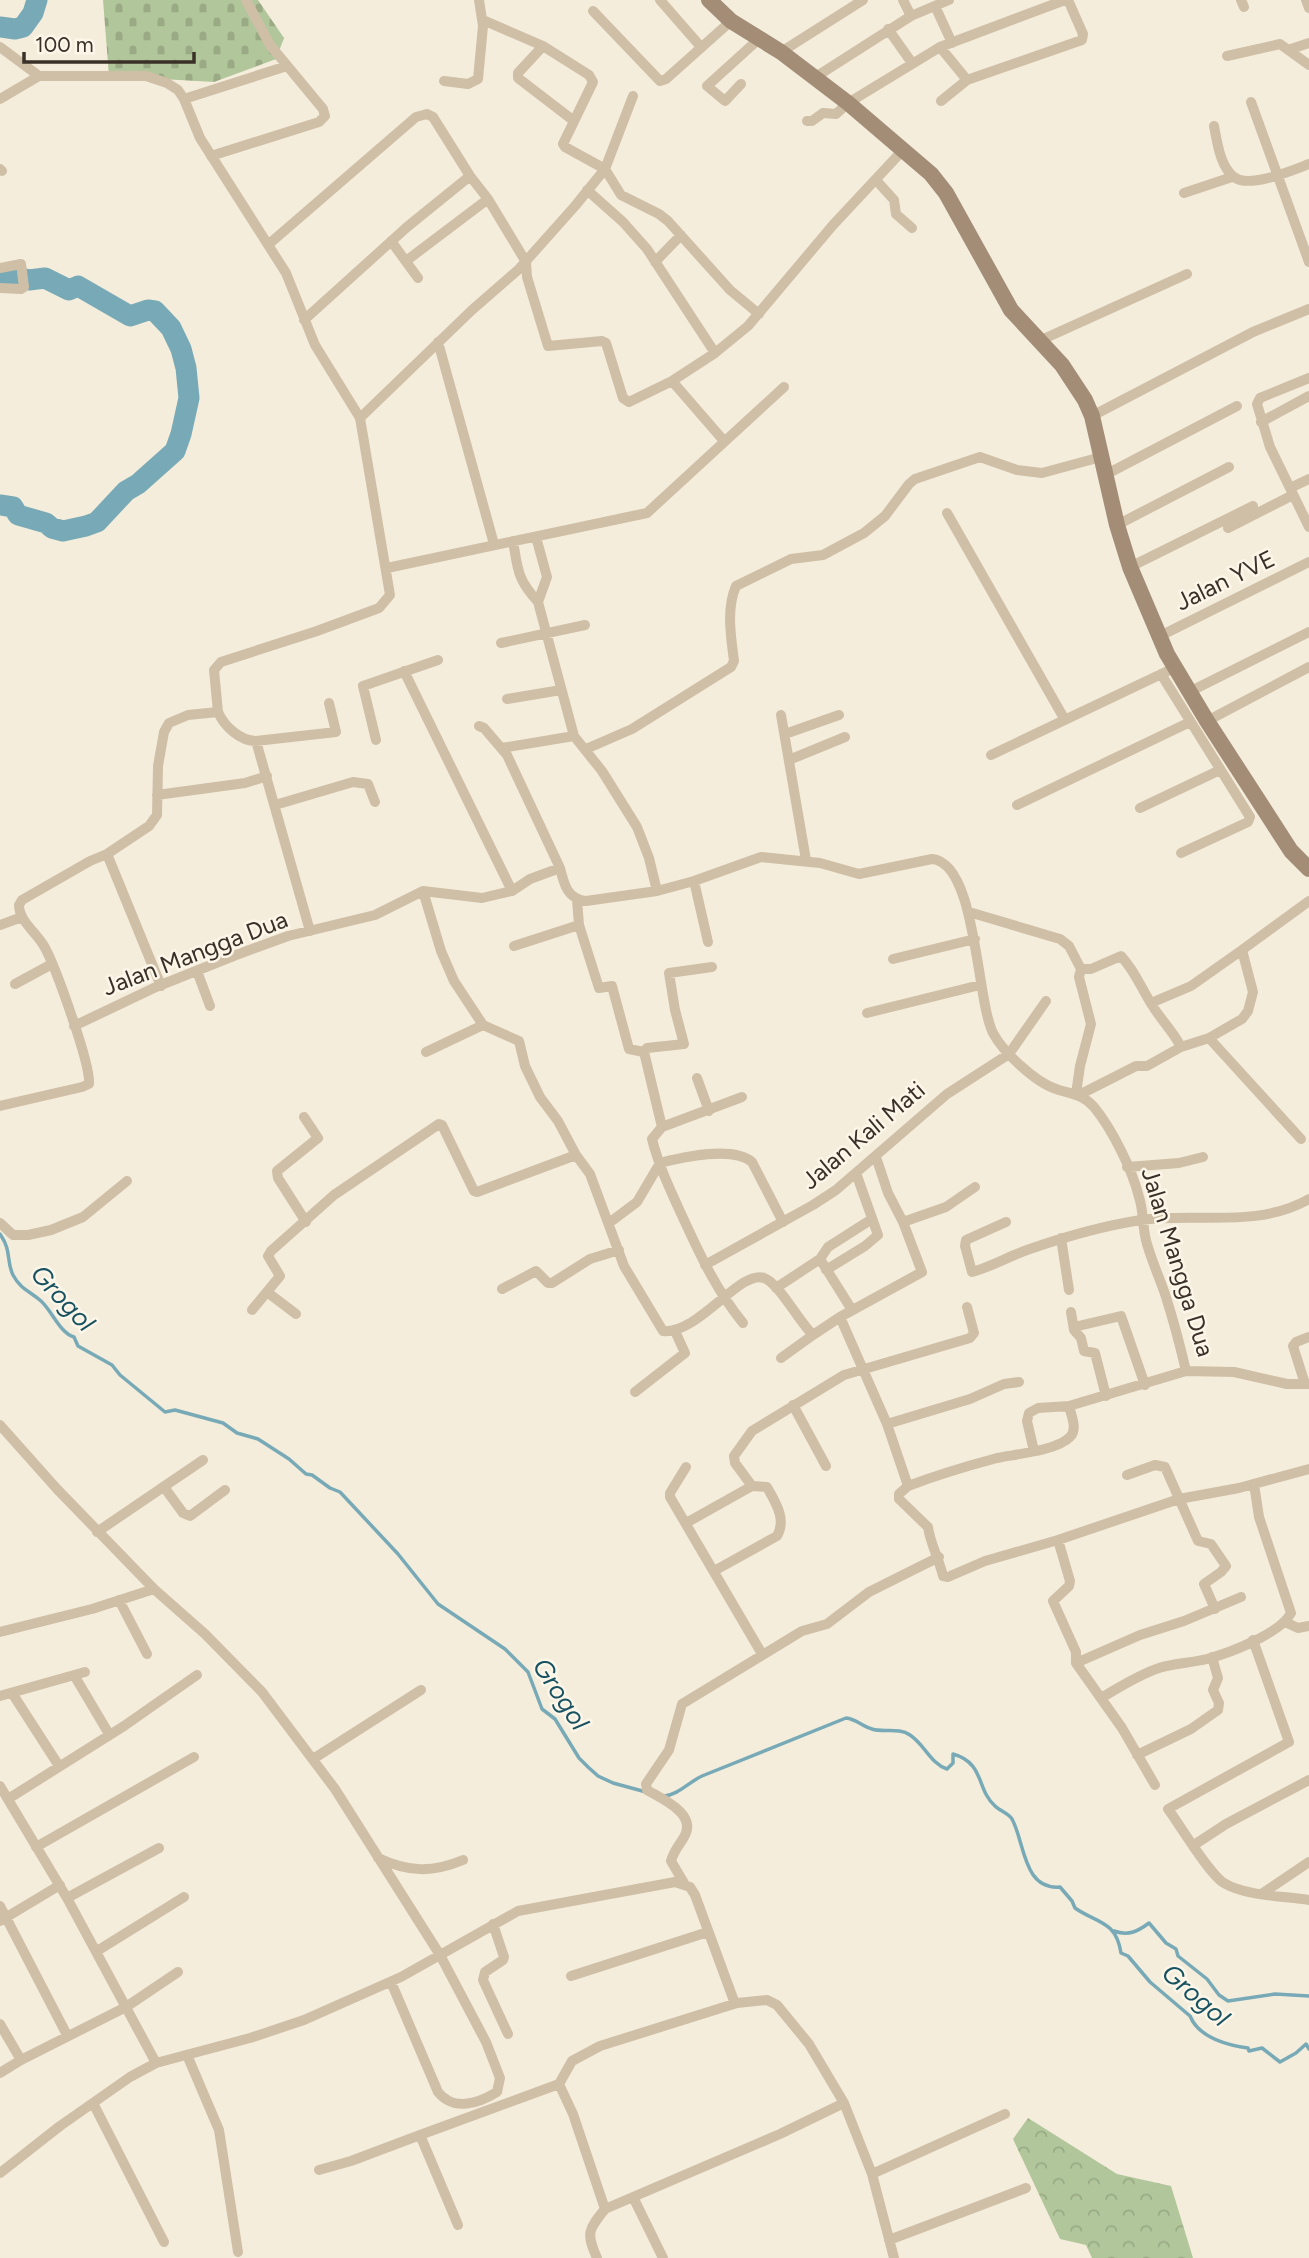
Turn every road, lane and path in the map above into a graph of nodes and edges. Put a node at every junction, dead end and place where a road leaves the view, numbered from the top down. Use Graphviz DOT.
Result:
graph roads {
  1 [pos="246,0"];
  2 [pos="479,0"];
  3 [pos="660,0"];
  4 [pos="709,0"];
  5 [pos="863,0"];
  6 [pos="903,0"];
  7 [pos="949,0"];
  8 [pos="1028,0"];
  9 [pos="1066,0"];
  10 [pos="1306,0"];
  11 [pos="935,6"];
  12 [pos="1309,8"];
  13 [pos="593,10"];
  14 [pos="1033,13"];
  15 [pos="911,16"];
  16 [pos="482,20"];
  17 [pos="731,20"];
  18 [pos="888,29"];
  19 [pos="760,38"];
  20 [pos="952,43"];
  21 [pos="1309,43"];
  22 [pos="543,46"];
  23 [pos="0,47"];
  24 [pos="701,47"];
  25 [pos="940,47"];
  26 [pos="1288,50"];
  27 [pos="780,52"];
  28 [pos="1227,56"];
  29 [pos="912,63"];
  30 [pos="1309,65"];
  31 [pos="287,66"];
  32 [pos="39,76"];
  33 [pos="814,78"];
  34 [pos="967,80"];
  35 [pos="444,81"];
  36 [pos="741,84"];
  37 [pos="633,96"];
  38 [pos="0,99"];
  39 [pos="184,99"];
  40 [pos="941,101"];
  41 [pos="1251,102"];
  42 [pos="848,103"];
  43 [pos="574,121"];
  44 [pos="807,121"];
  45 [pos="1214,126"];
  46 [pos="904,149"];
  47 [pos="211,156"];
  48 [pos="1309,164"];
  49 [pos="605,169"];
  50 [pos="1278,175"];
  51 [pos="470,176"];
  52 [pos="1232,177"];
  53 [pos="876,180"];
  54 [pos="587,190"];
  55 [pos="1184,193"];
  56 [pos="488,199"];
  57 [pos="912,228"];
  58 [pos="681,235"];
  59 [pos="391,241"];
  60 [pos="269,244"];
  61 [pos="406,261"];
  62 [pos="526,262"];
  63 [pos="655,262"];
  64 [pos="1309,262"];
  65 [pos="0,268"];
  66 [pos="1187,274"];
  67 [pos="418,278"];
  68 [pos="0,288"];
  69 [pos="1309,309"];
  70 [pos="759,314"];
  71 [pos="304,320"];
  72 [pos="1039,341"];
  73 [pos="438,342"];
  74 [pos="715,353"];
  75 [pos="1309,377"];
  76 [pos="672,381"];
  77 [pos="784,387"];
  78 [pos="1309,396"];
  79 [pos="1237,406"];
  80 [pos="1091,416"];
  81 [pos="360,418"];
  82 [pos="1261,422"];
  83 [pos="724,441"];
  84 [pos="1101,457"];
  85 [pos="1229,467"];
  86 [pos="1105,475"];
  87 [pos="1309,479"];
  88 [pos="1292,491"];
  89 [pos="1253,506"];
  90 [pos="947,513"];
  91 [pos="1117,525"];
  92 [pos="1309,527"];
  93 [pos="1228,528"];
  94 [pos="536,537"];
  95 [pos="513,541"];
  96 [pos="494,544"];
  97 [pos="1309,562"];
  98 [pos="1130,567"];
  99 [pos="387,568"];
  100 [pos="538,601"];
  101 [pos="585,625"];
  102 [pos="1309,632"];
  103 [pos="547,633"];
  104 [pos="1160,636"];
  105 [pos="501,643"];
  106 [pos="438,660"];
  107 [pos="1309,667"];
  108 [pos="404,671"];
  109 [pos="1167,671"];
  110 [pos="561,690"];
  111 [pos="1189,692"];
  112 [pos="507,699"];
  113 [pos="329,703"];
  114 [pos="218,712"];
  115 [pos="781,715"];
  116 [pos="839,715"];
  117 [pos="1065,720"];
  118 [pos="1199,722"];
  119 [pos="480,726"];
  120 [pos="785,734"];
  121 [pos="574,736"];
  122 [pos="845,737"];
  123 [pos="376,740"];
  124 [pos="256,741"];
  125 [pos="502,748"];
  126 [pos="586,749"];
  127 [pos="991,755"];
  128 [pos="789,760"];
  129 [pos="1220,770"];
  130 [pos="267,776"];
  131 [pos="158,795"];
  132 [pos="375,802"];
  133 [pos="275,805"];
  134 [pos="1017,805"];
  135 [pos="1140,808"];
  136 [pos="1181,853"];
  137 [pos="107,854"];
  138 [pos="806,860"];
  139 [pos="560,867"];
  140 [pos="1309,869"];
  141 [pos="694,881"];
  142 [pos="423,891"];
  143 [pos="512,891"];
  144 [pos="657,891"];
  145 [pos="577,900"];
  146 [pos="1309,901"];
  147 [pos="969,912"];
  148 [pos="22,916"];
  149 [pos="0,925"];
  150 [pos="579,925"];
  151 [pos="310,931"];
  152 [pos="975,939"];
  153 [pos="708,942"];
  154 [pos="514,946"];
  155 [pos="1242,950"];
  156 [pos="893,959"];
  157 [pos="712,967"];
  158 [pos="54,969"];
  159 [pos="1081,969"];
  160 [pos="197,971"];
  161 [pos="15,984"];
  162 [pos="980,985"];
  163 [pos="161,986"];
  164 [pos="1046,1001"];
  165 [pos="1151,1003"];
  166 [pos="210,1006"];
  167 [pos="867,1013"];
  168 [pos="484,1024"];
  169 [pos="74,1026"];
  170 [pos="1209,1038"];
  171 [pos="1181,1047"];
  172 [pos="426,1052"];
  173 [pos="644,1052"];
  174 [pos="1009,1054"];
  175 [pos="697,1078"];
  176 [pos="1077,1094"];
  177 [pos="743,1097"];
  178 [pos="0,1106"];
  179 [pos="709,1111"];
  180 [pos="304,1117"];
  181 [pos="662,1127"];
  182 [pos="1301,1139"];
  183 [pos="576,1156"];
  184 [pos="876,1157"];
  185 [pos="1203,1157"];
  186 [pos="660,1163"];
  187 [pos="1127,1167"];
  188 [pos="856,1173"];
  189 [pos="127,1181"];
  190 [pos="975,1187"];
  191 [pos="1309,1199"];
  192 [pos="872,1219"];
  193 [pos="1142,1220"];
  194 [pos="306,1222"];
  195 [pos="783,1222"];
  196 [pos="903,1222"];
  197 [pos="1006,1222"];
  198 [pos="0,1223"];
  199 [pos="609,1223"];
  200 [pos="1061,1238"];
  201 [pos="619,1250"];
  202 [pos="820,1259"];
  203 [pos="705,1265"];
  204 [pos="826,1270"];
  205 [pos="776,1288"];
  206 [pos="502,1289"];
  207 [pos="1069,1290"];
  208 [pos="267,1292"];
  209 [pos="724,1299"];
  210 [pos="967,1307"];
  211 [pos="252,1310"];
  212 [pos="852,1310"];
  213 [pos="1071,1312"];
  214 [pos="296,1314"];
  215 [pos="840,1317"];
  216 [pos="743,1323"];
  217 [pos="1074,1327"];
  218 [pos="675,1331"];
  219 [pos="813,1335"];
  220 [pos="1309,1337"];
  221 [pos="781,1358"];
  222 [pos="861,1368"];
  223 [pos="1186,1371"];
  224 [pos="1019,1382"];
  225 [pos="1307,1384"];
  226 [pos="1145,1385"];
  227 [pos="635,1392"];
  228 [pos="1106,1396"];
  229 [pos="793,1405"];
  230 [pos="1069,1406"];
  231 [pos="887,1424"];
  232 [pos="0,1425"];
  233 [pos="1034,1451"];
  234 [pos="203,1460"];
  235 [pos="826,1466"];
  236 [pos="686,1467"];
  237 [pos="1309,1469"];
  238 [pos="1127,1475"];
  239 [pos="1254,1484"];
  240 [pos="752,1486"];
  241 [pos="908,1486"];
  242 [pos="164,1488"];
  243 [pos="225,1490"];
  244 [pos="1179,1499"];
  245 [pos="686,1523"];
  246 [pos="97,1532"];
  247 [pos="1058,1540"];
  248 [pos="939,1557"];
  249 [pos="714,1572"];
  250 [pos="154,1589"];
  251 [pos="1241,1597"];
  252 [pos="119,1600"];
  253 [pos="1215,1609"];
  254 [pos="1285,1622"];
  255 [pos="1309,1626"];
  256 [pos="0,1632"];
  257 [pos="1254,1640"];
  258 [pos="147,1654"];
  259 [pos="762,1654"];
  260 [pos="1212,1657"];
  261 [pos="1076,1663"];
  262 [pos="197,1675"];
  263 [pos="421,1690"];
  264 [pos="12,1692"];
  265 [pos="0,1696"];
  266 [pos="1101,1698"];
  267 [pos="109,1734"];
  268 [pos="1137,1755"];
  269 [pos="194,1757"];
  270 [pos="313,1759"];
  271 [pos="59,1766"];
  272 [pos="1309,1780"];
  273 [pos="0,1786"];
  274 [pos="1156,1786"];
  275 [pos="8,1799"];
  276 [pos="1194,1845"];
  277 [pos="36,1847"];
  278 [pos="159,1848"];
  279 [pos="378,1858"];
  280 [pos="463,1860"];
  281 [pos="1309,1862"];
  282 [pos="684,1883"];
  283 [pos="60,1885"];
  284 [pos="1263,1893"];
  285 [pos="184,1897"];
  286 [pos="67,1898"];
  287 [pos="1308,1899"];
  288 [pos="0,1906"];
  289 [pos="3,1919"];
  290 [pos="493,1924"];
  291 [pos="708,1932"];
  292 [pos="97,1951"];
  293 [pos="440,1955"];
  294 [pos="178,1972"];
  295 [pos="571,1976"];
  296 [pos="391,1982"];
  297 [pos="737,2003"];
  298 [pos="126,2007"];
  299 [pos="0,2024"];
  300 [pos="508,2034"];
  301 [pos="68,2035"];
  302 [pos="187,2056"];
  303 [pos="21,2060"];
  304 [pos="156,2063"];
  305 [pos="0,2073"];
  306 [pos="559,2084"];
  307 [pos="93,2103"];
  308 [pos="844,2103"];
  309 [pos="1005,2114"];
  310 [pos="419,2135"];
  311 [pos="319,2169"];
  312 [pos="0,2172"];
  313 [pos="872,2174"];
  314 [pos="1026,2188"];
  315 [pos="633,2197"];
  316 [pos="605,2209"];
  317 [pos="458,2225"];
  318 [pos="888,2240"];
  319 [pos="164,2242"];
  320 [pos="239,2252"];
  321 [pos="597,2258"];
  322 [pos="663,2258"];
  323 [pos="894,2258"];
  1 -- 31 [label="street"];
  2 -- 16 [label="street"];
  3 -- 24 [label="street"];
  4 -- 17 [label="street"];
  5 -- 27 [label="street"];
  6 -- 15 [label="street"];
  7 -- 11 [label="street"];
  8 -- 14 [label="street"];
  9 -- 14 [label="street"];
  9 -- 34 [label="street"];
  10 -- 12 [label="street"];
  11 -- 15 [label="street"];
  11 -- 20 [label="street"];
  13 -- 24 [label="street"];
  14 -- 20 [label="street"];
  15 -- 18 [label="street"];
  16 -- 22 [label="street"];
  16 -- 35 [label="street"];
  17 -- 19 [label="street"];
  17 -- 24 [label="street"];
  18 -- 29 [label="street"];
  18 -- 33 [label="street"];
  19 -- 27 [label="street"];
  19 -- 36 [label="street"];
  20 -- 25 [label="street"];
  21 -- 26 [label="street"];
  22 -- 43 [label="street"];
  22 -- 43 [label="street"];
  23 -- 32 [label="street"];
  25 -- 29 [label="street"];
  25 -- 34 [label="street"];
  26 -- 28 [label="street"];
  26 -- 30 [label="street"];
  27 -- 33 [label="street"];
  29 -- 42 [label="street"];
  31 -- 39 [label="street"];
  31 -- 47 [label="street"];
  32 -- 38 [label="street"];
  32 -- 39 [label="street"];
  33 -- 42 [label="street"];
  34 -- 40 [label="street"];
  37 -- 49 [label="street"];
  39 -- 47 [label="street"];
  41 -- 50 [label="street"];
  42 -- 44 [label="street"];
  42 -- 46 [label="street"];
  43 -- 49 [label="street"];
  45 -- 52 [label="street"];
  46 -- 53 [label="street"];
  46 -- 72 [label="street"];
  47 -- 60 [label="street"];
  48 -- 50 [label="street"];
  49 -- 54 [label="street"];
  49 -- 58 [label="street"];
  50 -- 52 [label="street"];
  50 -- 64 [label="street"];
  51 -- 56 [label="street"];
  51 -- 59 [label="street"];
  51 -- 60 [label="street"];
  52 -- 55 [label="street"];
  53 -- 57 [label="street"];
  53 -- 70 [label="street"];
  54 -- 62 [label="street"];
  54 -- 63 [label="street"];
  56 -- 61 [label="street"];
  56 -- 62 [label="street"];
  58 -- 63 [label="street"];
  58 -- 70 [label="street"];
  59 -- 61 [label="street"];
  59 -- 71 [label="street"];
  60 -- 71 [label="street"];
  61 -- 67 [label="street"];
  62 -- 73 [label="street"];
  62 -- 76 [label="street"];
  63 -- 74 [label="street"];
  65 -- 68 [label="street"];
  66 -- 72 [label="street"];
  69 -- 80 [label="street"];
  70 -- 74 [label="street"];
  71 -- 81 [label="street"];
  72 -- 80 [label="street"];
  73 -- 81 [label="street"];
  73 -- 96 [label="street"];
  74 -- 76 [label="street"];
  75 -- 82 [label="street"];
  76 -- 83 [label="street"];
  77 -- 83 [label="street"];
  78 -- 82 [label="street"];
  79 -- 86 [label="street"];
  80 -- 84 [label="street"];
  81 -- 99 [label="street"];
  82 -- 88 [label="street"];
  83 -- 94 [label="street"];
  84 -- 86 [label="street"];
  84 -- 126 [label="street"];
  85 -- 91 [label="street"];
  86 -- 91 [label="street"];
  87 -- 88 [label="street"];
  88 -- 92 [label="street"];
  88 -- 93 [label="street"];
  89 -- 98 [label="street"];
  90 -- 117 [label="street"];
  91 -- 98 [label="street"];
  94 -- 95 [label="street"];
  94 -- 100 [label="street"];
  95 -- 96 [label="street"];
  95 -- 100 [label="street"];
  96 -- 99 [label="street"];
  97 -- 104 [label="street, Jalan YVE"];
  98 -- 104 [label="street"];
  99 -- 114 [label="street"];
  100 -- 103 [label="street"];
  101 -- 103 [label="street"];
  102 -- 111 [label="street"];
  103 -- 105 [label="street"];
  103 -- 110 [label="street"];
  104 -- 109 [label="street"];
  106 -- 108 [label="street"];
  107 -- 118 [label="street"];
  108 -- 123 [label="street"];
  108 -- 143 [label="street"];
  109 -- 111 [label="street"];
  109 -- 117 [label="street"];
  109 -- 118 [label="street"];
  110 -- 112 [label="street"];
  110 -- 121 [label="street"];
  111 -- 118 [label="street"];
  113 -- 124 [label="street"];
  114 -- 124 [label="street"];
  114 -- 131 [label="street"];
  115 -- 120 [label="street"];
  116 -- 120 [label="street"];
  117 -- 127 [label="street"];
  118 -- 129 [label="street"];
  118 -- 134 [label="street"];
  118 -- 140 [label="street"];
  119 -- 125 [label="street"];
  120 -- 128 [label="street"];
  121 -- 125 [label="street"];
  121 -- 126 [label="street"];
  122 -- 128 [label="street"];
  124 -- 130 [label="street"];
  125 -- 139 [label="street"];
  126 -- 144 [label="street"];
  128 -- 138 [label="street"];
  129 -- 135 [label="street"];
  129 -- 136 [label="street"];
  130 -- 131 [label="street"];
  130 -- 133 [label="street"];
  131 -- 137 [label="street"];
  132 -- 133 [label="street"];
  133 -- 151 [label="street"];
  137 -- 148 [label="street"];
  137 -- 163 [label="street"];
  138 -- 141 [label="street, Jalan Mangga Dua"];
  138 -- 147 [label="street, Jalan Mangga Dua"];
  139 -- 143 [label="street"];
  139 -- 145 [label="street"];
  141 -- 144 [label="street, Jalan Mangga Dua"];
  141 -- 153 [label="street"];
  142 -- 143 [label="street"];
  142 -- 151 [label="street, Jalan Mangga Dua"];
  142 -- 168 [label="street"];
  144 -- 145 [label="street, Jalan Mangga Dua"];
  145 -- 150 [label="street"];
  146 -- 155 [label="street"];
  147 -- 152 [label="street, Jalan Mangga Dua"];
  147 -- 159 [label="street"];
  148 -- 149 [label="street"];
  148 -- 158 [label="street"];
  150 -- 154 [label="street"];
  150 -- 173 [label="street"];
  151 -- 160 [label="street, Jalan Mangga Dua"];
  152 -- 156 [label="street"];
  152 -- 162 [label="street, Jalan Mangga Dua"];
  155 -- 165 [label="street"];
  155 -- 170 [label="street"];
  157 -- 173 [label="street"];
  158 -- 161 [label="street"];
  158 -- 169 [label="street"];
  159 -- 165 [label="street"];
  159 -- 176 [label="street"];
  160 -- 163 [label="street, Jalan Mangga Dua"];
  160 -- 166 [label="street"];
  162 -- 167 [label="street"];
  162 -- 174 [label="street, Jalan Mangga Dua"];
  163 -- 169 [label="street, Jalan Mangga Dua"];
  164 -- 174 [label="street"];
  165 -- 171 [label="street"];
  168 -- 172 [label="street"];
  168 -- 183 [label="street"];
  169 -- 178 [label="street"];
  170 -- 171 [label="street"];
  170 -- 182 [label="street"];
  171 -- 176 [label="street"];
  173 -- 181 [label="street"];
  174 -- 176 [label="street, Jalan Mangga Dua"];
  174 -- 184 [label="street, Jalan Kali Mati"];
  175 -- 179 [label="street"];
  176 -- 187 [label="street, Jalan Mangga Dua"];
  177 -- 179 [label="street"];
  179 -- 181 [label="street"];
  180 -- 194 [label="street"];
  181 -- 186 [label="street"];
  183 -- 194 [label="street"];
  183 -- 199 [label="street"];
  184 -- 188 [label="street, Jalan Kali Mati"];
  184 -- 196 [label="street"];
  185 -- 187 [label="street"];
  186 -- 195 [label="street"];
  186 -- 199 [label="street"];
  186 -- 203 [label="street"];
  187 -- 193 [label="street, Jalan Mangga Dua"];
  188 -- 192 [label="street"];
  188 -- 195 [label="street, Jalan Kali Mati"];
  189 -- 198 [label="street"];
  190 -- 196 [label="street"];
  191 -- 193 [label="street"];
  192 -- 202 [label="street"];
  192 -- 204 [label="street"];
  193 -- 200 [label="street"];
  193 -- 223 [label="street, Jalan Mangga Dua"];
  194 -- 208 [label="street"];
  195 -- 203 [label="street, Jalan Kali Mati"];
  196 -- 212 [label="street"];
  197 -- 200 [label="street"];
  199 -- 201 [label="street"];
  200 -- 207 [label="street"];
  201 -- 206 [label="street"];
  201 -- 218 [label="street"];
  202 -- 204 [label="street"];
  202 -- 205 [label="street"];
  203 -- 209 [label="street"];
  204 -- 212 [label="street"];
  205 -- 209 [label="street"];
  205 -- 219 [label="street"];
  208 -- 211 [label="street"];
  208 -- 214 [label="street"];
  209 -- 216 [label="street"];
  209 -- 218 [label="street"];
  210 -- 222 [label="street"];
  212 -- 215 [label="street"];
  213 -- 217 [label="street"];
  215 -- 219 [label="street"];
  215 -- 222 [label="street"];
  217 -- 226 [label="street"];
  217 -- 228 [label="street"];
  218 -- 227 [label="street"];
  219 -- 221 [label="street"];
  220 -- 225 [label="street"];
  222 -- 229 [label="street"];
  222 -- 231 [label="street"];
  223 -- 225 [label="street, Jalan Mangga Dua"];
  223 -- 226 [label="street"];
  224 -- 231 [label="street"];
  226 -- 228 [label="street"];
  228 -- 230 [label="street"];
  229 -- 235 [label="street"];
  229 -- 240 [label="street"];
  230 -- 233 [label="street"];
  230 -- 233 [label="street"];
  231 -- 241 [label="street"];
  232 -- 246 [label="street"];
  233 -- 241 [label="street"];
  234 -- 242 [label="street"];
  236 -- 245 [label="street"];
  237 -- 239 [label="street"];
  238 -- 244 [label="street"];
  239 -- 244 [label="street"];
  239 -- 254 [label="street"];
  240 -- 245 [label="street"];
  240 -- 249 [label="street"];
  241 -- 248 [label="street"];
  242 -- 243 [label="street"];
  242 -- 246 [label="street"];
  244 -- 247 [label="street"];
  244 -- 253 [label="street"];
  245 -- 249 [label="street"];
  246 -- 250 [label="street"];
  247 -- 248 [label="street"];
  247 -- 261 [label="street"];
  248 -- 259 [label="street"];
  249 -- 259 [label="street"];
  250 -- 252 [label="street"];
  250 -- 270 [label="street"];
  251 -- 253 [label="street"];
  252 -- 256 [label="street"];
  252 -- 258 [label="street"];
  253 -- 261 [label="street"];
  254 -- 255 [label="street"];
  254 -- 257 [label="street"];
  257 -- 260 [label="street"];
  257 -- 276 [label="street"];
  259 -- 282 [label="street"];
  260 -- 266 [label="street"];
  260 -- 268 [label="street"];
  261 -- 266 [label="street"];
  262 -- 267 [label="street"];
  263 -- 270 [label="street"];
  264 -- 265 [label="street"];
  264 -- 267 [label="street"];
  264 -- 271 [label="street"];
  266 -- 268 [label="street"];
  267 -- 271 [label="street"];
  268 -- 274 [label="street"];
  269 -- 277 [label="street"];
  270 -- 279 [label="street"];
  271 -- 275 [label="street"];
  272 -- 276 [label="street"];
  273 -- 275 [label="street"];
  275 -- 277 [label="street"];
  276 -- 284 [label="street"];
  277 -- 283 [label="street"];
  278 -- 286 [label="street"];
  279 -- 280 [label="street"];
  279 -- 293 [label="street"];
  281 -- 284 [label="street"];
  282 -- 290 [label="street"];
  282 -- 291 [label="street"];
  283 -- 286 [label="street"];
  283 -- 289 [label="street"];
  284 -- 287 [label="street"];
  285 -- 292 [label="street"];
  286 -- 292 [label="street"];
  288 -- 289 [label="street"];
  289 -- 301 [label="street"];
  290 -- 293 [label="street"];
  290 -- 300 [label="street"];
  291 -- 295 [label="street"];
  291 -- 297 [label="street"];
  292 -- 298 [label="street"];
  293 -- 296 [label="street"];
  293 -- 296 [label="street"];
  294 -- 298 [label="street"];
  296 -- 302 [label="street"];
  297 -- 306 [label="street"];
  297 -- 308 [label="street"];
  298 -- 301 [label="street"];
  298 -- 304 [label="street"];
  299 -- 303 [label="street"];
  301 -- 303 [label="street"];
  302 -- 304 [label="street"];
  302 -- 320 [label="street"];
  303 -- 305 [label="street"];
  304 -- 307 [label="street"];
  306 -- 310 [label="street"];
  306 -- 316 [label="street"];
  307 -- 312 [label="street"];
  307 -- 319 [label="street"];
  308 -- 313 [label="street"];
  308 -- 315 [label="street"];
  309 -- 313 [label="street"];
  310 -- 311 [label="street"];
  310 -- 317 [label="street"];
  313 -- 318 [label="street"];
  314 -- 318 [label="street"];
  315 -- 316 [label="street"];
  315 -- 322 [label="street"];
  316 -- 321 [label="street"];
  318 -- 323 [label="street"];
}
